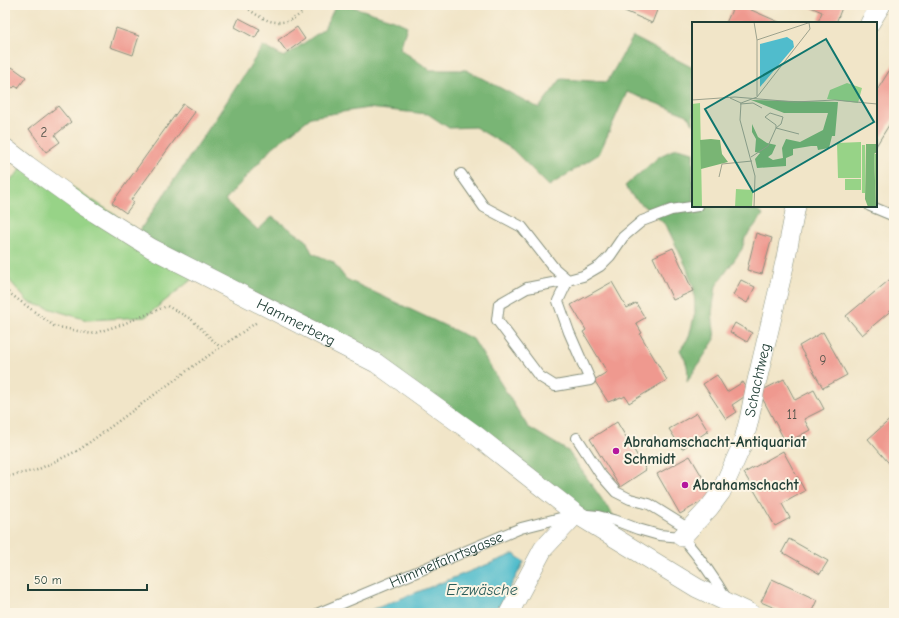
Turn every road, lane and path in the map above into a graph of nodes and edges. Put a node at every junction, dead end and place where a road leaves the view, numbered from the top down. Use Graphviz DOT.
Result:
graph roads {
  1 [pos="243,5"];
  2 [pos="308,5"];
  3 [pos="881,5"];
  4 [pos="871,22"];
  5 [pos="5,148"];
  6 [pos="462,174"];
  7 [pos="692,207"];
  8 [pos="796,207"];
  9 [pos="872,207"];
  10 [pos="894,216"];
  11 [pos="568,280"];
  12 [pos="5,290"];
  13 [pos="261,319"];
  14 [pos="220,347"];
  15 [pos="577,438"];
  16 [pos="5,477"];
  17 [pos="576,514"];
  18 [pos="686,533"];
  19 [pos="729,604"];
  20 [pos="319,613"];
  21 [pos="509,613"];
  22 [pos="750,613"];
  1 -- 2 [label="path"];
  3 -- 4 [label="street"];
  5 -- 17 [label="street, Hammerberg"];
  6 -- 11 [label="lane"];
  7 -- 11 [label="lane"];
  8 -- 18 [label="street, Schachtweg"];
  9 -- 10 [label="lane"];
  11 -- 11 [label="lane"];
  12 -- 14 [label="path"];
  13 -- 14 [label="path"];
  14 -- 16 [label="path"];
  15 -- 18 [label="lane"];
  17 -- 18 [label="lane, Himmelfahrtsgasse"];
  17 -- 19 [label="street"];
  17 -- 20 [label="lane, Himmelfahrtsgasse"];
  17 -- 21 [label="street"];
  18 -- 19 [label="lane"];
  19 -- 22 [label="street"];
}
